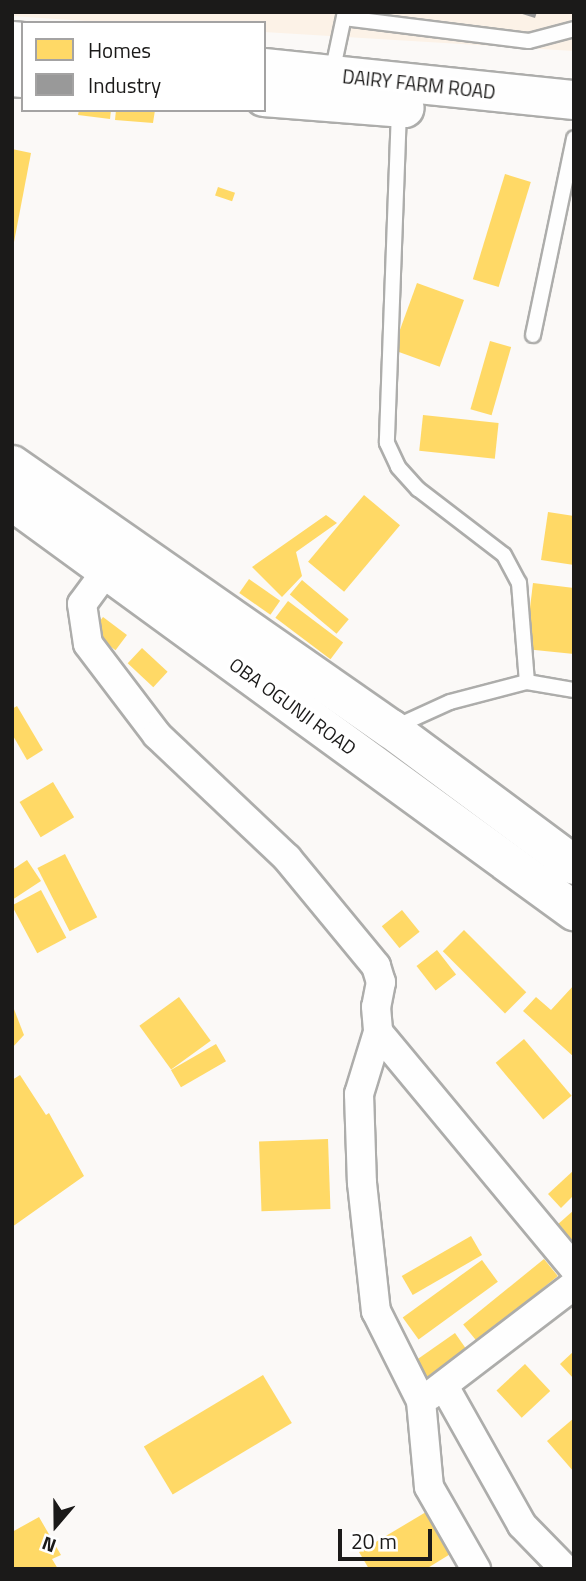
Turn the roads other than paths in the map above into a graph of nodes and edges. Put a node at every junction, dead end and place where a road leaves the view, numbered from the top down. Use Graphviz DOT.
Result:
graph roads {
  1 [pos="345,15"];
  2 [pos="574,29"];
  3 [pos="266,68"];
  4 [pos="331,75"];
  5 [pos="266,97"];
  6 [pos="574,100"];
  7 [pos="399,107"];
  8 [pos="574,123"];
  9 [pos="574,138"];
  10 [pos="533,335"];
  11 [pos="12,465"];
  12 [pos="12,501"];
  13 [pos="29,522"];
  14 [pos="117,558"];
  15 [pos="527,682"];
  16 [pos="574,690"];
  17 [pos="391,729"];
  18 [pos="574,865"];
  19 [pos="574,911"];
  20 [pos="378,1032"];
  21 [pos="574,1268"];
  22 [pos="574,1285"];
  23 [pos="432,1394"];
  24 [pos="476,1569"];
  25 [pos="565,1569"];
  1 -- 2 [label="lane"];
  1 -- 4 [label="lane"];
  3 -- 4 [label="main road, DAIRY FARM ROAD"];
  4 -- 6 [label="main road, DAIRY FARM ROAD"];
  5 -- 7 [label="main road, DAIRY FARM ROAD"];
  7 -- 8 [label="main road, DAIRY FARM ROAD"];
  7 -- 15 [label="lane"];
  9 -- 10 [label="lane"];
  11 -- 14 [label="main road, OBA OGUNJI ROAD"];
  12 -- 13 [label="main road, OBA OGUNJI ROAD"];
  13 -- 14 [label="main road, OBA OGUNJI ROAD"];
  14 -- 17 [label="main road, OBA OGUNJI ROAD"];
  14 -- 19 [label="main road, OBA OGUNJI ROAD"];
  14 -- 20 [label="street"];
  15 -- 16 [label="lane"];
  15 -- 17 [label="lane"];
  17 -- 18 [label="main road, OBA OGUNJI ROAD"];
  20 -- 21 [label="street"];
  20 -- 23 [label="street"];
  22 -- 23 [label="street"];
  23 -- 24 [label="street"];
  23 -- 25 [label="street"];
}
